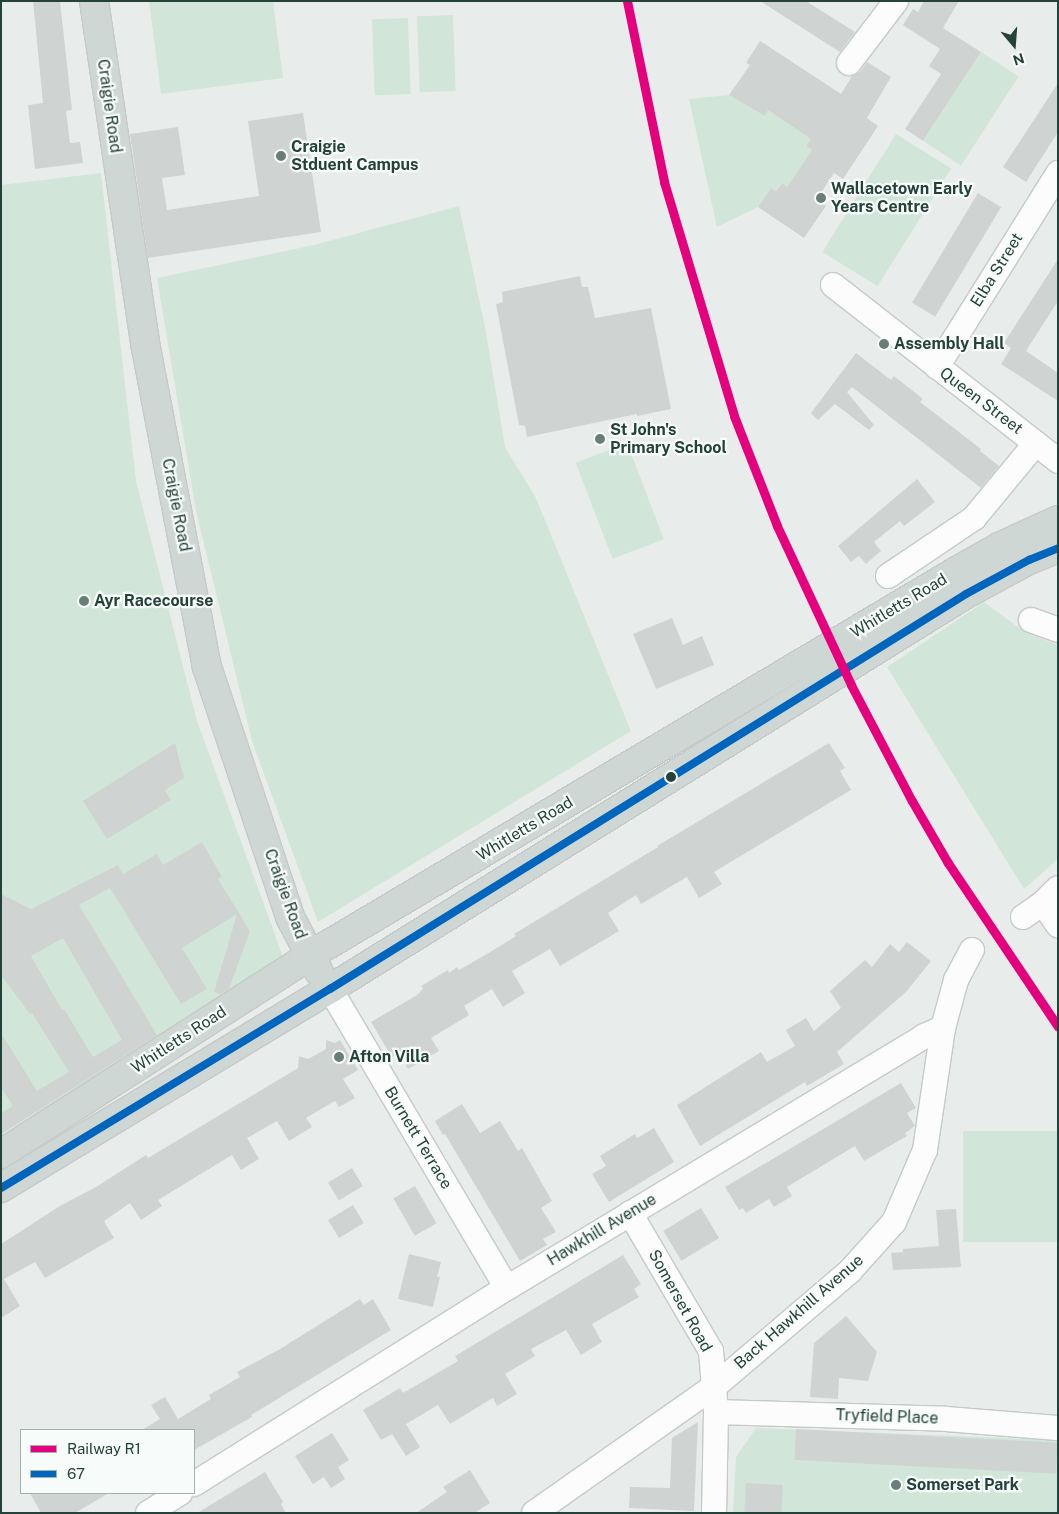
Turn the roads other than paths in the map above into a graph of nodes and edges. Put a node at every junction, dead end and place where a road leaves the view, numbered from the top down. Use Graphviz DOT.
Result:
graph roads {
  1 [pos="94,1"];
  2 [pos="896,1"];
  3 [pos="849,63"];
  4 [pos="1058,173"];
  5 [pos="833,285"];
  6 [pos="937,367"];
  7 [pos="1036,443"];
  8 [pos="1058,461"];
  9 [pos="1058,520"];
  10 [pos="1058,548"];
  11 [pos="888,576"];
  12 [pos="1031,620"];
  13 [pos="1058,630"];
  14 [pos="881,633"];
  15 [pos="813,673"];
  16 [pos="1051,895"];
  17 [pos="1023,917"];
  18 [pos="1058,925"];
  19 [pos="972,950"];
  20 [pos="309,956"];
  21 [pos="330,989"];
  22 [pos="943,1028"];
  23 [pos="1,1154"];
  24 [pos="1,1188"];
  25 [pos="630,1213"];
  26 [pos="507,1288"];
  27 [pos="715,1386"];
  28 [pos="716,1412"];
  29 [pos="1058,1428"];
  30 [pos="195,1483"];
  31 [pos="178,1494"];
  32 [pos="148,1513"];
  33 [pos="534,1513"];
  34 [pos="714,1513"];
  1 -- 20 [label="main road, Craigie Road"];
  2 -- 3 [label="street"];
  4 -- 6 [label="street, Elba Street"];
  5 -- 6 [label="street, Queen Street"];
  6 -- 7 [label="street, Queen Street"];
  7 -- 8 [label="street, Queen Street"];
  7 -- 11 [label="street"];
  9 -- 14 [label="main road, Whitletts Road"];
  10 -- 14 [label="main road, Whitletts Road"];
  12 -- 13 [label="street"];
  14 -- 15 [label="main road, Whitletts Road"];
  15 -- 20 [label="main road, Whitletts Road"];
  15 -- 21 [label="main road, Whitletts Road"];
  16 -- 17 [label="street"];
  16 -- 18 [label="street"];
  19 -- 22 [label="street"];
  20 -- 21 [label="main road, Craigie Road"];
  20 -- 23 [label="main road, Whitletts Road"];
  21 -- 24 [label="main road, Whitletts Road"];
  21 -- 26 [label="street, Burnett Terrace"];
  22 -- 25 [label="street, Hawkhill Avenue"];
  22 -- 27 [label="street, Back Hawkhill Avenue"];
  25 -- 26 [label="street, Hawkhill Avenue"];
  25 -- 27 [label="street, Somerset Road"];
  26 -- 30 [label="street, Hawkhill Avenue"];
  27 -- 28 [label="street, Somerset Road"];
  27 -- 33 [label="street, Back Hawkhill Avenue"];
  28 -- 29 [label="street, Tryfield Place"];
  28 -- 34 [label="street, Somerset Road"];
  31 -- 32 [label="street"];
}
